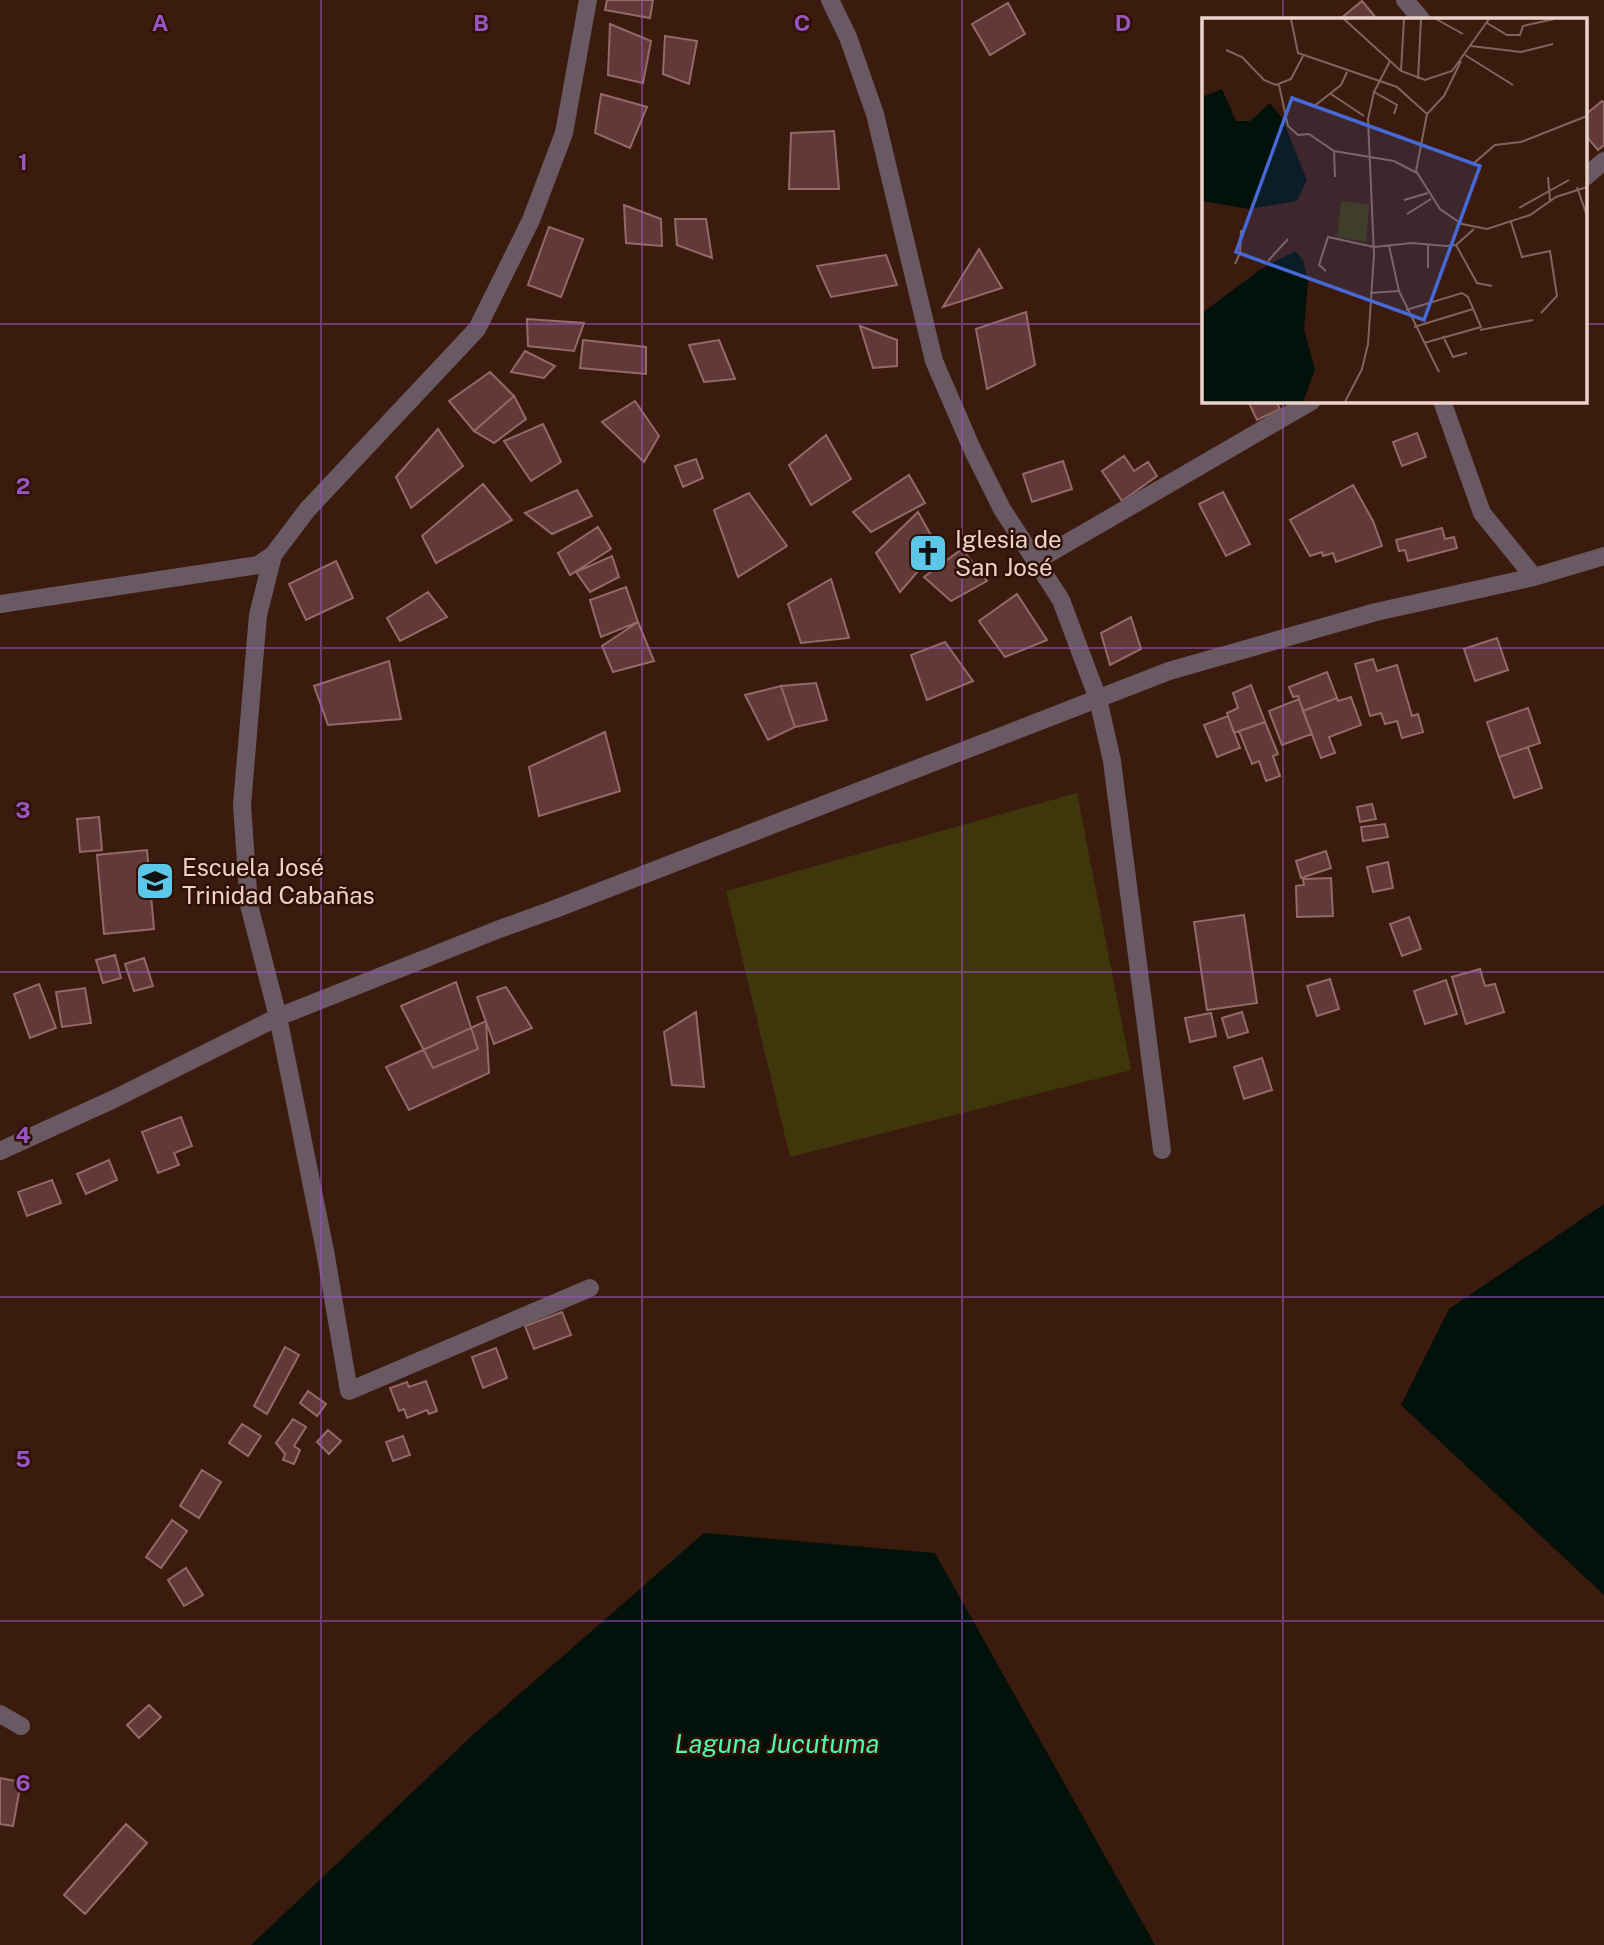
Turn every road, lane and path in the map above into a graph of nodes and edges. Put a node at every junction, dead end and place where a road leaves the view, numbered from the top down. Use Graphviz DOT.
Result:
graph roads {
  1 [pos="588,0"];
  2 [pos="830,0"];
  3 [pos="1405,0"];
  4 [pos="1420,18"];
  5 [pos="1604,161"];
  6 [pos="1586,176"];
  7 [pos="1310,402"];
  8 [pos="1442,402"];
  9 [pos="273,555"];
  10 [pos="1604,556"];
  11 [pos="1036,561"];
  12 [pos="1534,577"];
  13 [pos="0,604"];
  14 [pos="1098,699"];
  15 [pos="278,1017"];
  16 [pos="1162,1150"];
  17 [pos="0,1151"];
  18 [pos="590,1288"];
  19 [pos="0,1714"];
  20 [pos="21,1726"];
  1 -- 9 [label="street"];
  2 -- 11 [label="street"];
  3 -- 4 [label="street"];
  5 -- 6 [label="street"];
  7 -- 11 [label="street"];
  8 -- 12 [label="street"];
  9 -- 13 [label="street"];
  9 -- 15 [label="street"];
  10 -- 12 [label="street"];
  11 -- 14 [label="street"];
  12 -- 14 [label="street"];
  14 -- 15 [label="street"];
  14 -- 16 [label="street"];
  15 -- 17 [label="street"];
  15 -- 18 [label="street"];
  19 -- 20 [label="street"];
}
